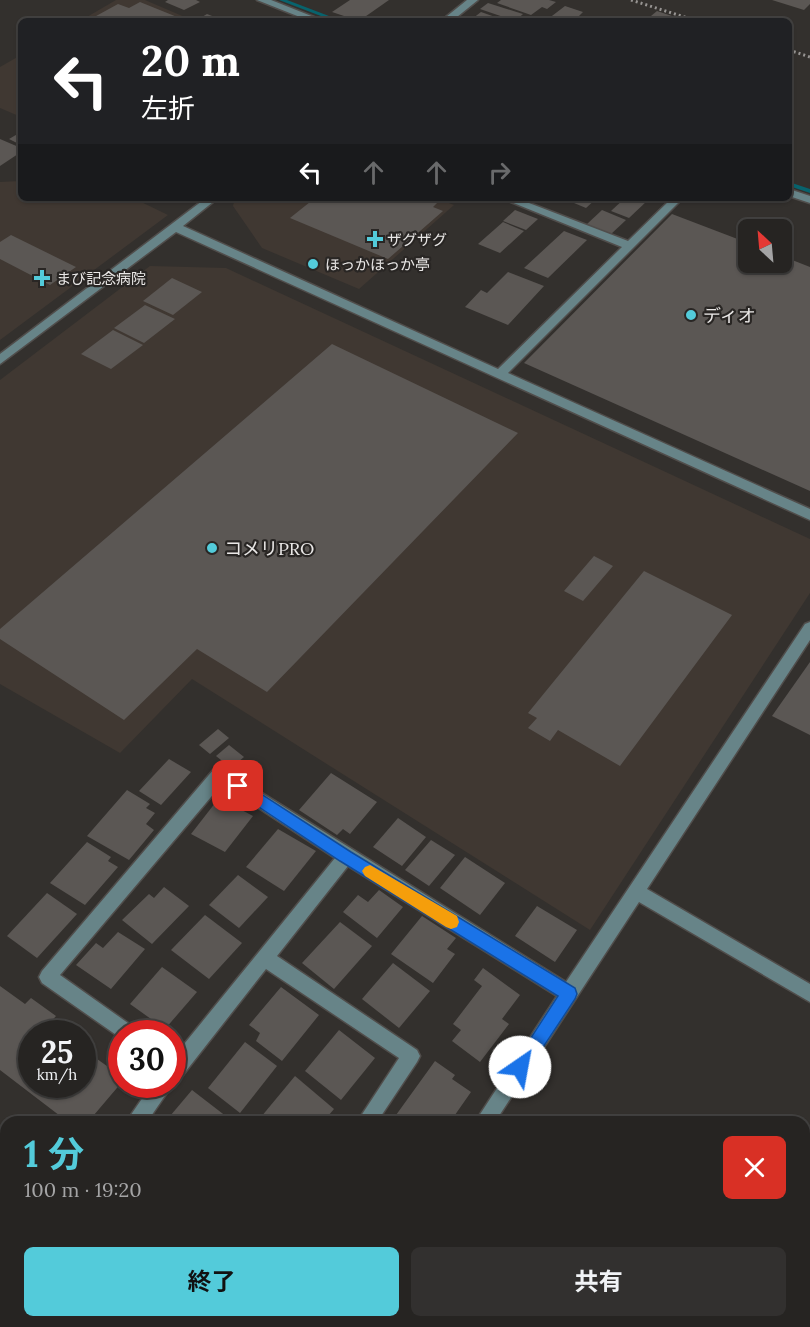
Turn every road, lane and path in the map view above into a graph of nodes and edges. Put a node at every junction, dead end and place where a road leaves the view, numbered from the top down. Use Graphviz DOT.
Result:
graph roads {
  1 [pos="262,0"];
  2 [pos="473,0"];
  3 [pos="631,0"];
  4 [pos="311,18"];
  5 [pos="450,18"];
  6 [pos="688,18"];
  7 [pos="792,51"];
  8 [pos="810,57"];
  9 [pos="792,193"];
  10 [pos="810,200"];
  11 [pos="209,201"];
  12 [pos="514,201"];
  13 [pos="675,201"];
  14 [pos="175,227"];
  15 [pos="630,246"];
  16 [pos="0,360"];
  17 [pos="500,374"];
  18 [pos="810,515"];
  19 [pos="810,628"];
  20 [pos="346,856"];
  21 [pos="636,891"];
  22 [pos="264,958"];
  23 [pos="569,994"];
  24 [pos="810,994"];
  25 [pos="109,1020"];
  26 [pos="186,1053"];
  27 [pos="153,1098"];
  28 [pos="140,1116"];
  29 [pos="370,1116"];
  30 [pos="488,1116"];
  1 -- 4 [label="street"];
  2 -- 5 [label="street"];
  3 -- 6 [label="path"];
  7 -- 8 [label="path"];
  9 -- 10 [label="street"];
  11 -- 14 [label="street"];
  12 -- 15 [label="street"];
  13 -- 15 [label="street"];
  14 -- 16 [label="street"];
  14 -- 17 [label="street"];
  15 -- 17 [label="street"];
  17 -- 18 [label="street"];
  19 -- 21 [label="street"];
  20 -- 22 [label="street"];
  20 -- 23 [label="street"];
  20 -- 25 [label="street"];
  21 -- 23 [label="street"];
  21 -- 24 [label="street"];
  22 -- 26 [label="street"];
  22 -- 29 [label="street"];
  23 -- 30 [label="street"];
  27 -- 28 [label="street"];
}
